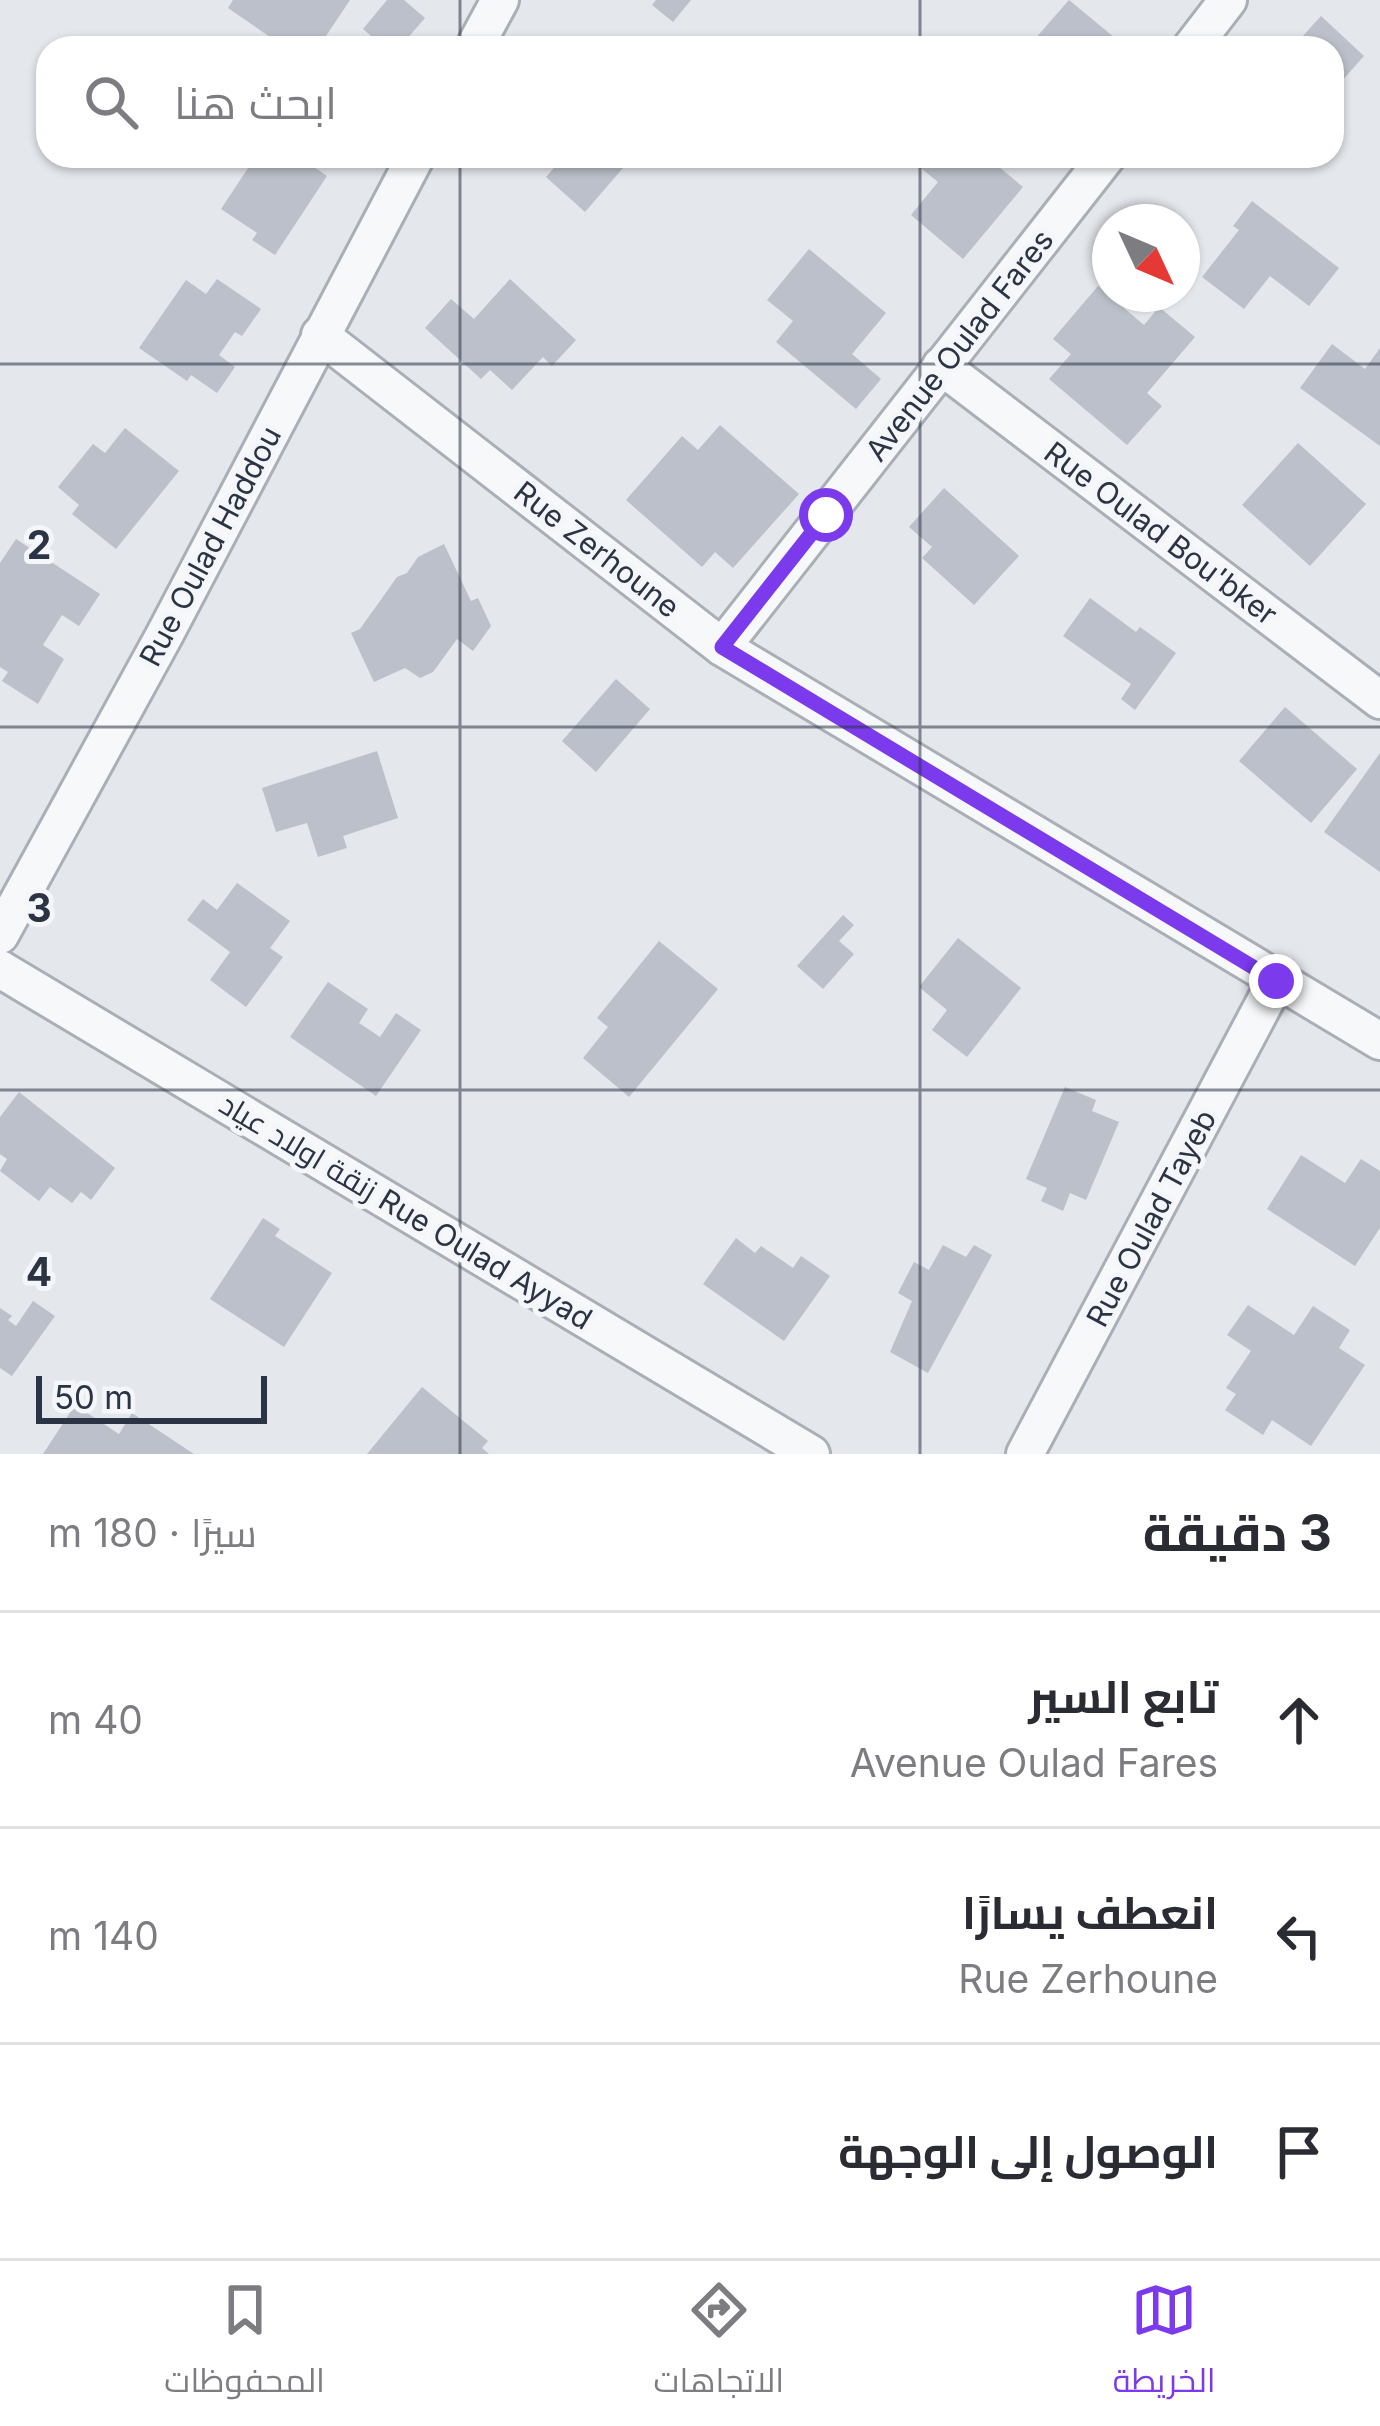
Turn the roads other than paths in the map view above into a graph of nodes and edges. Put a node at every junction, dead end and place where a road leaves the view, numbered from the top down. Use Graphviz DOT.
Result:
graph roads {
  1 [pos="500,0"];
  2 [pos="1228,0"];
  3 [pos="480,36"];
  4 [pos="1200,36"];
  5 [pos="410,168"];
  6 [pos="1097,168"];
  7 [pos="320,335"];
  8 [pos="940,366"];
  9 [pos="722,647"];
  10 [pos="1378,696"];
  11 [pos="0,935"];
  12 [pos="0,969"];
  13 [pos="1276,981"];
  14 [pos="1380,1041"];
  15 [pos="811,1454"];
  16 [pos="1025,1454"];
  1 -- 3 [label="street"];
  2 -- 4 [label="street"];
  5 -- 7 [label="street, Rue Oulad Haddou"];
  6 -- 8 [label="street, Avenue Oulad Fares"];
  7 -- 9 [label="street, Rue Zerhoune"];
  7 -- 11 [label="street, Rue Oulad Haddou"];
  8 -- 9 [label="street, Avenue Oulad Fares"];
  8 -- 10 [label="street, Rue Oulad Bou'bker"];
  9 -- 13 [label="street, Rue Zerhoune"];
  12 -- 15 [label="street, زنقة اولاد عياد Rue Oulad Ayyad"];
  13 -- 14 [label="street, Rue Zerhoune"];
  13 -- 16 [label="street, Rue Oulad Tayeb"];
}
